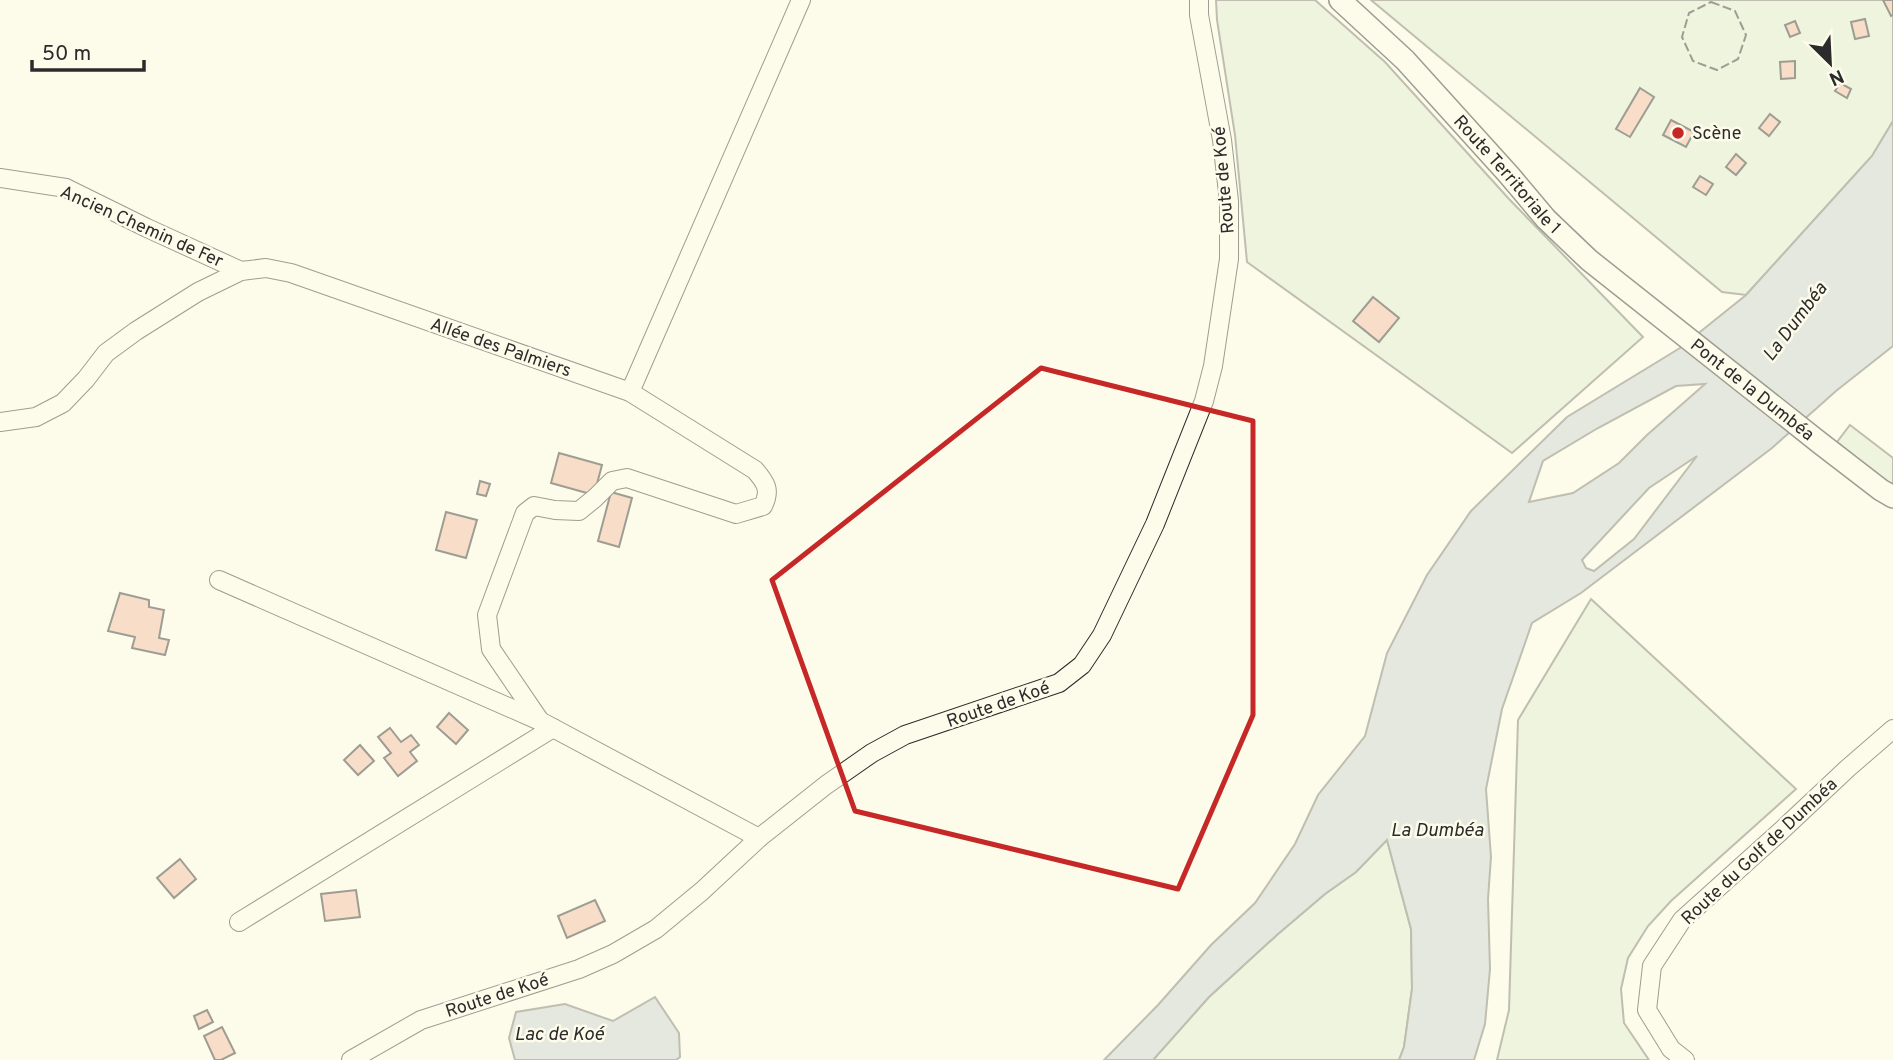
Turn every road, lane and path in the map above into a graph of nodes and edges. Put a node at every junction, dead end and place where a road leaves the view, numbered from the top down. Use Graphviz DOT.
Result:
graph roads {
  1 [pos="802,0"];
  2 [pos="1199,0"];
  3 [pos="1340,0"];
  4 [pos="0,178"];
  5 [pos="241,271"];
  6 [pos="1685,337"];
  7 [pos="630,392"];
  8 [pos="0,422"];
  9 [pos="1893,497"];
  10 [pos="219,580"];
  11 [pos="546,724"];
  12 [pos="1893,729"];
  13 [pos="760,838"];
  14 [pos="239,922"];
  15 [pos="351,1060"];
  16 [pos="1685,1060"];
  1 -- 7 [label="street"];
  2 -- 13 [label="street, Route de Koé"];
  3 -- 6 [label="main road, Route Territoriale 1"];
  4 -- 5 [label="street, Ancien Chemin de Fer"];
  5 -- 7 [label="street, Allée des Palmiers"];
  5 -- 8 [label="street, Allée des Palmiers"];
  6 -- 9 [label="main road, Pont de la Dumbéa"];
  7 -- 11 [label="street, Allée des Palmiers"];
  10 -- 11 [label="street"];
  11 -- 13 [label="street"];
  11 -- 14 [label="street"];
  12 -- 16 [label="street, Route du Golf de Dumbéa"];
  13 -- 15 [label="street, Route de Koé"];
}
